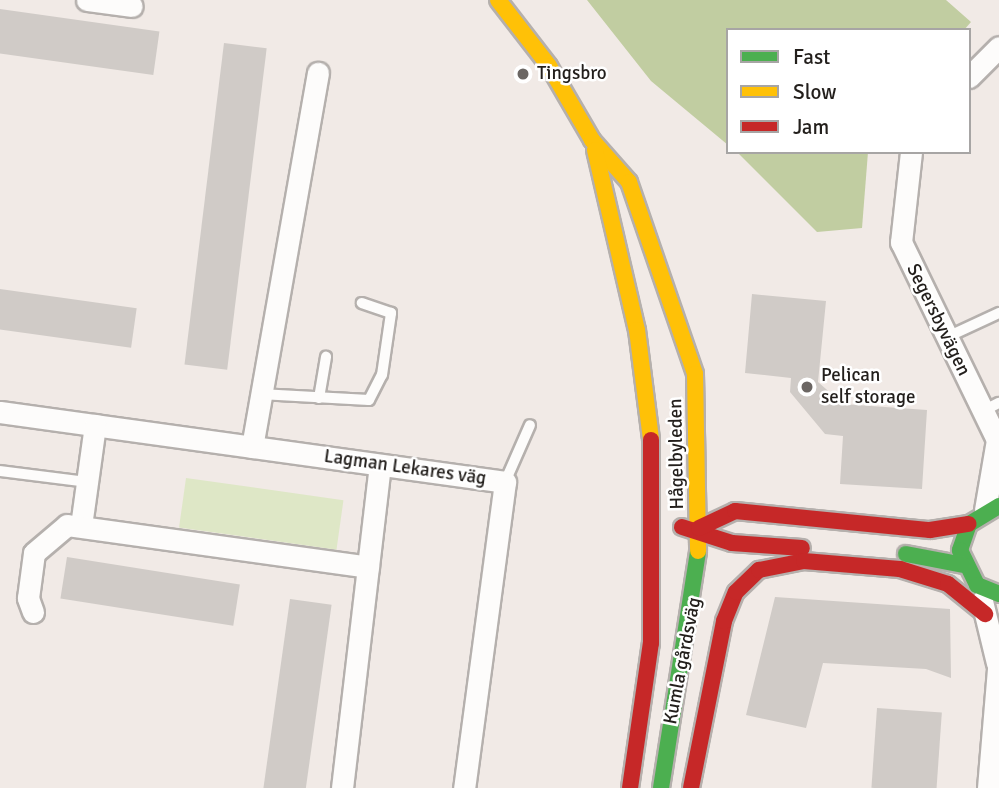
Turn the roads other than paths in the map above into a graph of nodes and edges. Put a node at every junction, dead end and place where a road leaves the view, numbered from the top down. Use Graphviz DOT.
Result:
graph roads {
  1 [pos="87,0"];
  2 [pos="498,0"];
  3 [pos="132,6"];
  4 [pos="999,47"];
  5 [pos="318,73"];
  6 [pos="971,75"];
  7 [pos="592,140"];
  8 [pos="911,154"];
  9 [pos="362,303"];
  10 [pos="999,313"];
  11 [pos="945,338"];
  12 [pos="326,357"];
  13 [pos="257,393"];
  14 [pos="319,398"];
  15 [pos="991,407"];
  16 [pos="0,412"];
  17 [pos="95,425"];
  18 [pos="530,425"];
  19 [pos="998,442"];
  20 [pos="252,447"];
  21 [pos="380,465"];
  22 [pos="0,471"];
  23 [pos="87,482"];
  24 [pos="505,482"];
  25 [pos="984,514"];
  26 [pos="654,525"];
  27 [pos="80,527"];
  28 [pos="699,528"];
  29 [pos="796,548"];
  30 [pos="963,565"];
  31 [pos="368,567"];
  32 [pos="977,585"];
  33 [pos="999,594"];
  34 [pos="33,612"];
  35 [pos="985,614"];
  36 [pos="998,660"];
  37 [pos="342,788"];
  38 [pos="464,788"];
  39 [pos="630,788"];
  40 [pos="661,788"];
  41 [pos="680,788"];
  42 [pos="691,788"];
  43 [pos="988,788"];
  1 -- 3 [label="street"];
  2 -- 7 [label="main road, Hågelbyleden"];
  4 -- 6 [label="street"];
  5 -- 13 [label="street"];
  7 -- 26 [label="main road, Hågelbyleden"];
  7 -- 28 [label="main road, Hågelbyleden"];
  8 -- 11 [label="street, Segersbyvägen"];
  9 -- 14 [label="lane"];
  10 -- 11 [label="lane"];
  11 -- 15 [label="street, Segersbyvägen"];
  12 -- 14 [label="lane"];
  13 -- 14 [label="lane"];
  13 -- 20 [label="street"];
  15 -- 19 [label="street, Segersbyvägen"];
  16 -- 17 [label="street, Lagman Lekares väg"];
  17 -- 20 [label="street, Lagman Lekares väg"];
  17 -- 23 [label="street"];
  18 -- 24 [label="lane"];
  19 -- 25 [label="street, Segersbyvägen"];
  20 -- 21 [label="street, Lagman Lekares väg"];
  21 -- 24 [label="street, Lagman Lekares väg"];
  21 -- 31 [label="street"];
  22 -- 23 [label="lane"];
  23 -- 27 [label="street"];
  24 -- 38 [label="street, Lagman Lekares väg"];
  25 -- 28 [label="main road, Kumla gårdsväg"];
  25 -- 30 [label="main road"];
  26 -- 28 [label="main road, Kumla gårdsväg"];
  26 -- 39 [label="main road, Hågelbyleden"];
  27 -- 31 [label="street"];
  27 -- 34 [label="street"];
  28 -- 29 [label="main road, Kumla gårdsväg"];
  28 -- 40 [label="main road, Hågelbyleden"];
  29 -- 30 [label="main road, Kumla gårdsväg"];
  29 -- 41 [label="main road, Kumla gårdsväg"];
  30 -- 32 [label="main road"];
  31 -- 37 [label="street"];
  32 -- 33 [label="main road"];
  32 -- 35 [label="street"];
  35 -- 36 [label="street"];
  35 -- 42 [label="main road"];
  36 -- 43 [label="street"];
}
